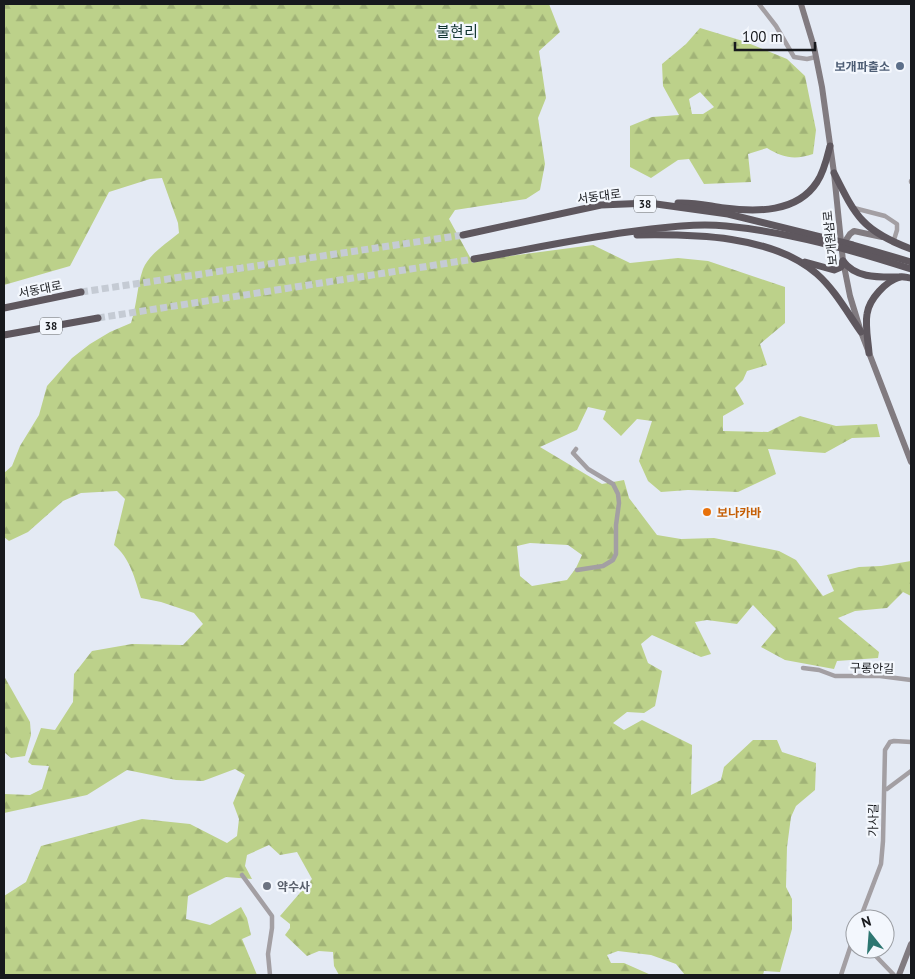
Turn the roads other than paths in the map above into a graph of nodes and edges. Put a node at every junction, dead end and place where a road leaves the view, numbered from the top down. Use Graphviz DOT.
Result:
graph roads {
  1 [pos="759,4"];
  2 [pos="801,4"];
  3 [pos="816,57"];
  4 [pos="830,146"];
  5 [pos="834,173"];
  6 [pos="649,204"];
  7 [pos="852,207"];
  8 [pos="463,235"];
  9 [pos="609,235"];
  10 [pos="882,237"];
  11 [pos="893,242"];
  12 [pos="827,243"];
  13 [pos="911,243"];
  14 [pos="902,246"];
  15 [pos="841,247"];
  16 [pos="854,249"];
  17 [pos="911,249"];
  18 [pos="474,259"];
  19 [pos="800,260"];
  20 [pos="843,261"];
  21 [pos="911,262"];
  22 [pos="911,269"];
  23 [pos="900,277"];
  24 [pos="911,278"];
  25 [pos="81,292"];
  26 [pos="4,308"];
  27 [pos="98,318"];
  28 [pos="861,332"];
  29 [pos="4,335"];
  30 [pos="869,353"];
  31 [pos="576,449"];
  32 [pos="911,462"];
  33 [pos="577,570"];
  34 [pos="804,668"];
  35 [pos="911,680"];
  36 [pos="911,742"];
  37 [pos="911,771"];
  38 [pos="887,790"];
  39 [pos="242,875"];
  40 [pos="864,909"];
  41 [pos="911,944"];
  42 [pos="846,959"];
  43 [pos="879,959"];
  44 [pos="270,975"];
  45 [pos="841,975"];
  46 [pos="894,975"];
  47 [pos="899,975"];
  1 -- 3 [label="street"];
  2 -- 3 [label="main road, 보개원삼로"];
  3 -- 4 [label="main road, 보개원삼로"];
  4 -- 5 [label="main road, 보개원삼로"];
  4 -- 6 [label="highway"];
  5 -- 7 [label="highway"];
  5 -- 15 [label="main road, 보개원삼로"];
  6 -- 8 [label="highway, 서동대로 / 38"];
  6 -- 12 [label="highway, 서동대로 / 38"];
  7 -- 10 [label="highway"];
  7 -- 11 [label="street"];
  9 -- 12 [label="highway, 38"];
  9 -- 18 [label="highway, 38"];
  9 -- 19 [label="highway"];
  10 -- 11 [label="highway"];
  10 -- 15 [label="main road"];
  11 -- 14 [label="highway"];
  12 -- 16 [label="highway, 38"];
  13 -- 14 [label="street"];
  14 -- 17 [label="highway"];
  15 -- 20 [label="main road, 보개원삼로"];
  16 -- 21 [label="highway, 38"];
  16 -- 22 [label="highway, 38"];
  19 -- 20 [label="highway"];
  19 -- 28 [label="highway"];
  20 -- 23 [label="highway"];
  20 -- 28 [label="main road, 보개원삼로"];
  23 -- 24 [label="highway"];
  23 -- 30 [label="highway"];
  25 -- 26 [label="highway, 서동대로 / 38"];
  27 -- 29 [label="highway, 38"];
  28 -- 30 [label="main road, 보개원삼로"];
  30 -- 32 [label="main road, 보개원삼로"];
  31 -- 33 [label="street"];
  34 -- 35 [label="street, 구롱안길"];
  36 -- 40 [label="street, 가사길"];
  37 -- 38 [label="street"];
  39 -- 44 [label="street"];
  41 -- 47 [label="main road"];
  42 -- 45 [label="street"];
  43 -- 46 [label="street"];
}
